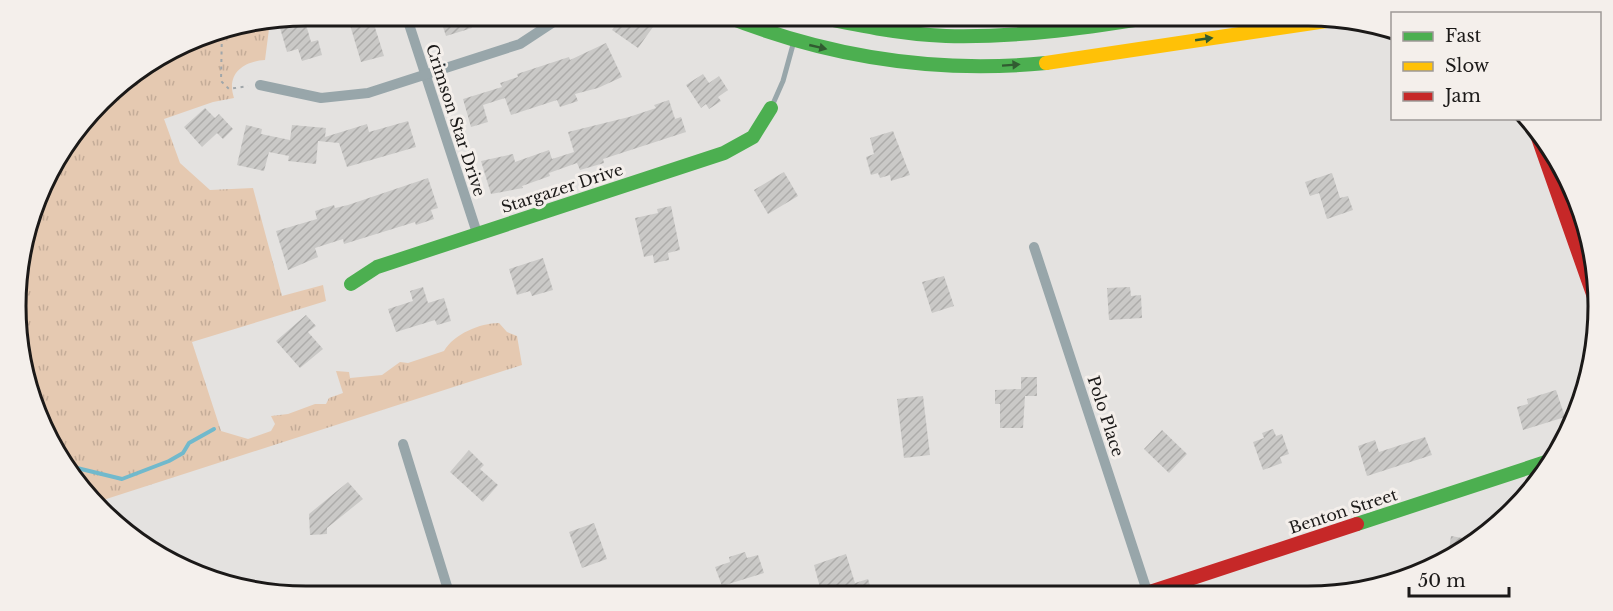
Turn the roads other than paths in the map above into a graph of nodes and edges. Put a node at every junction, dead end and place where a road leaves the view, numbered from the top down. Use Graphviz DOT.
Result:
graph roads {
  1 [pos="410,26"];
  2 [pos="547,26"];
  3 [pos="753,26"];
  4 [pos="861,26"];
  5 [pos="1098,26"];
  6 [pos="1290,26"];
  7 [pos="795,41"];
  8 [pos="426,75"];
  9 [pos="260,85"];
  10 [pos="771,108"];
  11 [pos="1545,158"];
  12 [pos="477,234"];
  13 [pos="1034,247"];
  14 [pos="1585,273"];
  15 [pos="351,284"];
  16 [pos="403,444"];
  17 [pos="1537,465"];
  18 [pos="447,586"];
  19 [pos="1143,586"];
  20 [pos="1170,586"];
  1 -- 8 [label="street, Crimson Star Drive"];
  2 -- 8 [label="street"];
  3 -- 7 [label="main road"];
  4 -- 5 [label="main road"];
  7 -- 6 [label="main road, one-way"];
  7 -- 10 [label="lane"];
  8 -- 9 [label="street"];
  8 -- 12 [label="street, Crimson Star Drive"];
  10 -- 12 [label="main road, Stargazer Drive"];
  11 -- 14 [label="main road"];
  12 -- 15 [label="main road, Stargazer Drive"];
  13 -- 19 [label="street, Polo Place"];
  16 -- 18 [label="street"];
  17 -- 20 [label="main road, Benton Street"];
}
